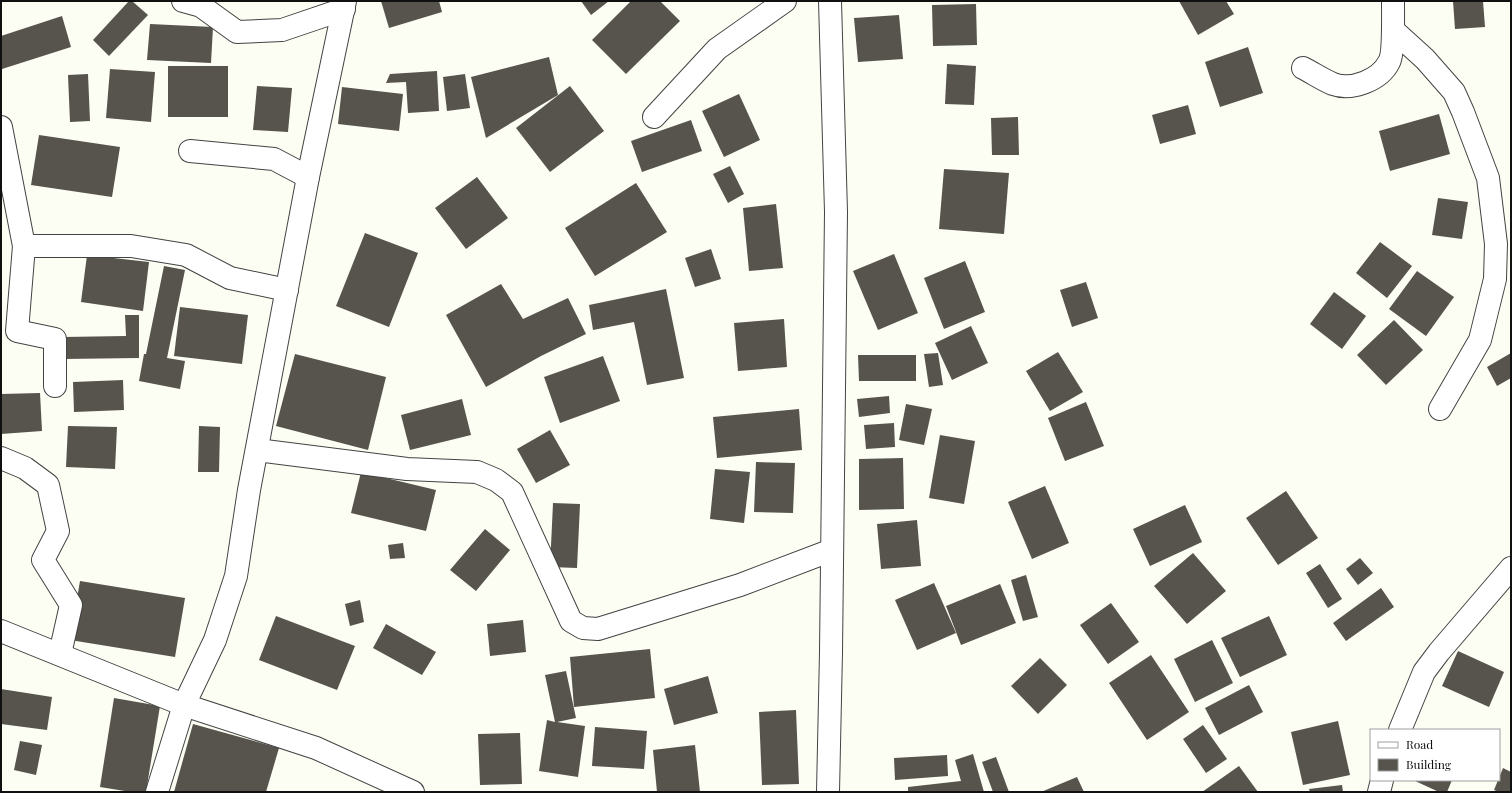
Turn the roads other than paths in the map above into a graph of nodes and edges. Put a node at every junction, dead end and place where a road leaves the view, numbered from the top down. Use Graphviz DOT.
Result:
graph roads {
  1 [pos="183,1"];
  2 [pos="785,1"];
  3 [pos="830,1"];
  4 [pos="1394,1"];
  5 [pos="344,5"];
  6 [pos="1393,30"];
  7 [pos="1303,68"];
  8 [pos="654,117"];
  9 [pos="1,128"];
  10 [pos="190,151"];
  11 [pos="308,177"];
  12 [pos="24,246"];
  13 [pos="287,290"];
  14 [pos="55,386"];
  15 [pos="1440,409"];
  16 [pos="257,450"];
  17 [pos="1,458"];
  18 [pos="832,550"];
  19 [pos="1511,568"];
  20 [pos="1,631"];
  21 [pos="60,654"];
  22 [pos="184,705"];
  23 [pos="1400,729"];
  24 [pos="1382,781"];
  25 [pos="157,792"];
  26 [pos="413,792"];
  27 [pos="828,792"];
  28 [pos="1378,792"];
  1 -- 5 [label="street"];
  2 -- 8 [label="street"];
  3 -- 18 [label="street"];
  4 -- 6 [label="street"];
  5 -- 11 [label="street"];
  6 -- 7 [label="street"];
  6 -- 15 [label="street"];
  9 -- 12 [label="street"];
  10 -- 11 [label="street"];
  11 -- 13 [label="street"];
  12 -- 13 [label="street"];
  12 -- 14 [label="street"];
  13 -- 16 [label="street"];
  16 -- 18 [label="street"];
  16 -- 22 [label="street"];
  17 -- 21 [label="street"];
  18 -- 27 [label="street"];
  19 -- 23 [label="street"];
  20 -- 21 [label="street"];
  21 -- 22 [label="street"];
  22 -- 25 [label="street"];
  22 -- 26 [label="street"];
  24 -- 28 [label="street"];
}
